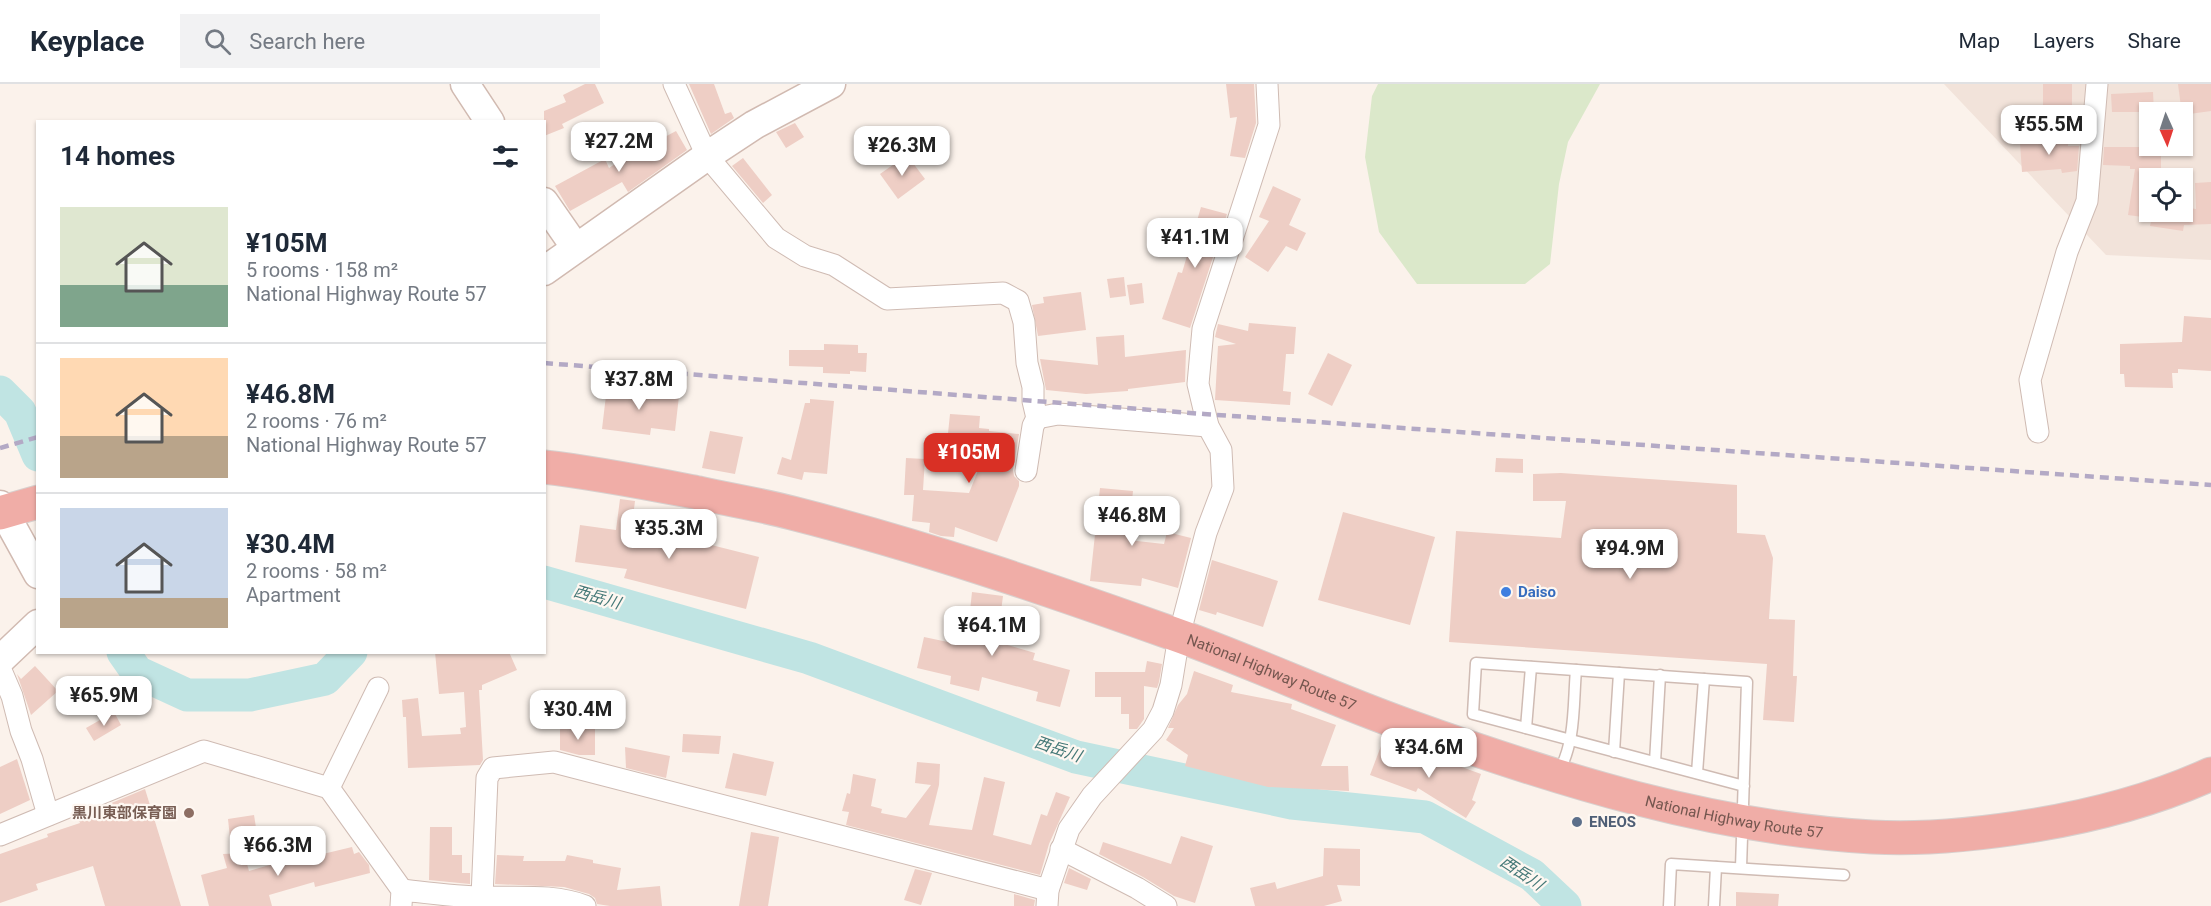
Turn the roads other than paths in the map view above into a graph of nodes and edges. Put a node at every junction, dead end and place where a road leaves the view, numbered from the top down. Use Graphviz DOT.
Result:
graph roads {
  1 [pos="465,84"];
  2 [pos="674,84"];
  3 [pos="831,84"];
  4 [pos="1267,84"];
  5 [pos="2097,84"];
  6 [pos="489,120"];
  7 [pos="707,156"];
  8 [pos="546,205"];
  9 [pos="576,248"];
  10 [pos="546,270"];
  11 [pos="1037,418"];
  12 [pos="1208,426"];
  13 [pos="2038,432"];
  14 [pos="546,467"];
  15 [pos="1026,471"];
  16 [pos="12,508"];
  17 [pos="36,569"];
  18 [pos="36,626"];
  19 [pos="1179,636"];
  20 [pos="0,660"];
  21 [pos="1531,667"];
  22 [pos="0,668"];
  23 [pos="1576,670"];
  24 [pos="1619,673"];
  25 [pos="1660,675"];
  26 [pos="1704,679"];
  27 [pos="378,688"];
  28 [pos="1526,728"];
  29 [pos="1571,740"];
  30 [pos="1614,752"];
  31 [pos="1655,762"];
  32 [pos="1697,773"];
  33 [pos="2211,774"];
  34 [pos="1556,776"];
  35 [pos="1744,786"];
  36 [pos="329,788"];
  37 [pos="48,814"];
  38 [pos="1743,823"];
  39 [pos="0,835"];
  40 [pos="1061,849"];
  41 [pos="1716,867"];
  42 [pos="1741,868"];
  43 [pos="1844,875"];
  44 [pos="482,897"];
  45 [pos="401,898"];
  46 [pos="1048,898"];
  47 [pos="585,906"];
  48 [pos="1166,906"];
  49 [pos="1669,906"];
  50 [pos="1714,906"];
  1 -- 6 [label="street"];
  2 -- 7 [label="street"];
  3 -- 7 [label="street"];
  4 -- 12 [label="street"];
  5 -- 13 [label="street"];
  7 -- 9 [label="street"];
  7 -- 11 [label="street"];
  8 -- 9 [label="street"];
  9 -- 10 [label="street"];
  11 -- 12 [label="street"];
  11 -- 15 [label="street"];
  12 -- 19 [label="street"];
  14 -- 19 [label="highway, National Highway Route 57"];
  16 -- 17 [label="street"];
  18 -- 20 [label="street"];
  19 -- 34 [label="highway, National Highway Route 57"];
  19 -- 40 [label="street"];
  21 -- 23 [label="lane"];
  21 -- 28 [label="lane"];
  21 -- 28 [label="lane"];
  22 -- 37 [label="street"];
  23 -- 24 [label="lane"];
  23 -- 29 [label="lane"];
  24 -- 25 [label="lane"];
  24 -- 30 [label="lane"];
  25 -- 26 [label="lane"];
  25 -- 31 [label="lane"];
  26 -- 32 [label="lane"];
  26 -- 35 [label="lane"];
  27 -- 36 [label="street"];
  28 -- 29 [label="lane"];
  29 -- 30 [label="lane"];
  29 -- 34 [label="lane"];
  30 -- 31 [label="lane"];
  31 -- 32 [label="lane"];
  32 -- 35 [label="lane"];
  33 -- 38 [label="highway, National Highway Route 57"];
  34 -- 38 [label="highway, National Highway Route 57"];
  35 -- 38 [label="lane"];
  36 -- 37 [label="street"];
  36 -- 45 [label="street"];
  37 -- 39 [label="street"];
  38 -- 42 [label="lane"];
  40 -- 46 [label="street"];
  40 -- 48 [label="street"];
  41 -- 42 [label="lane"];
  41 -- 49 [label="lane"];
  41 -- 50 [label="lane"];
  42 -- 43 [label="lane"];
  44 -- 45 [label="street"];
  44 -- 46 [label="street"];
  44 -- 47 [label="street"];
}
